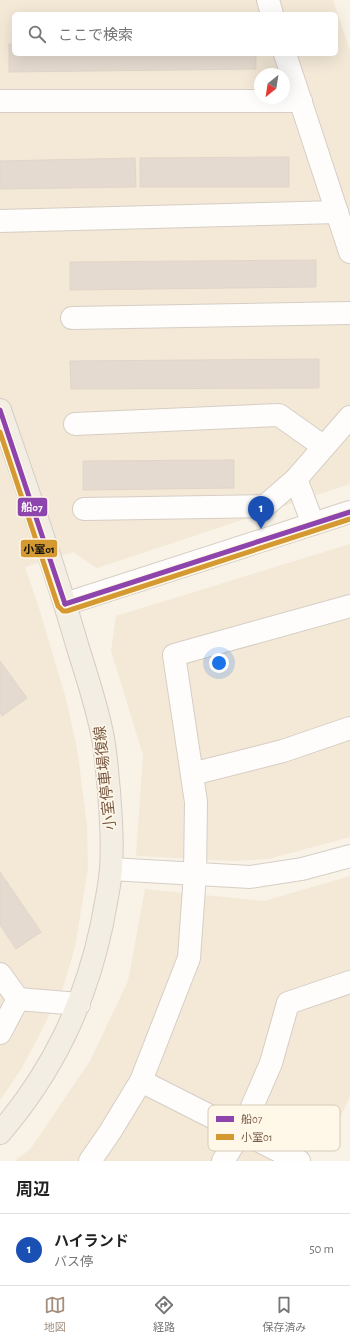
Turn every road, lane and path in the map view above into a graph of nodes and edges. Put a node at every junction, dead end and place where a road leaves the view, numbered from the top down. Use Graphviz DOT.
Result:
graph roads {
  1 [pos="268,0"];
  2 [pos="271,12"];
  3 [pos="286,56"];
  4 [pos="301,101"];
  5 [pos="0,102"];
  6 [pos="337,212"];
  7 [pos="0,221"];
  8 [pos="350,252"];
  9 [pos="350,313"];
  10 [pos="72,318"];
  11 [pos="0,410"];
  12 [pos="350,417"];
  13 [pos="75,424"];
  14 [pos="324,447"];
  15 [pos="296,479"];
  16 [pos="84,509"];
  17 [pos="350,512"];
  18 [pos="313,524"];
  19 [pos="65,604"];
  20 [pos="350,606"];
  21 [pos="350,728"];
  22 [pos="192,774"];
  23 [pos="350,856"];
  24 [pos="111,869"];
  25 [pos="195,874"];
  26 [pos="0,974"];
  27 [pos="350,982"];
  28 [pos="18,999"];
  29 [pos="79,1004"];
  30 [pos="0,1033"];
  31 [pos="141,1081"];
  32 [pos="253,1105"];
  33 [pos="208,1115"];
  34 [pos="0,1133"];
  35 [pos="230,1151"];
  36 [pos="279,1151"];
  37 [pos="90,1161"];
  38 [pos="224,1161"];
  39 [pos="299,1161"];
  1 -- 2 [label="street"];
  3 -- 4 [label="street"];
  4 -- 5 [label="street"];
  4 -- 6 [label="street"];
  6 -- 7 [label="street"];
  6 -- 8 [label="street"];
  9 -- 10 [label="street"];
  11 -- 19 [label="main road, 小室停車場復線"];
  12 -- 14 [label="street"];
  13 -- 14 [label="street"];
  14 -- 15 [label="street"];
  15 -- 16 [label="street"];
  15 -- 18 [label="street"];
  17 -- 18 [label="street"];
  18 -- 19 [label="street"];
  19 -- 24 [label="main road, 小室停車場復線"];
  20 -- 22 [label="street"];
  21 -- 22 [label="street"];
  22 -- 25 [label="street"];
  23 -- 25 [label="street"];
  24 -- 25 [label="street"];
  24 -- 29 [label="main road, 小室停車場復線"];
  25 -- 31 [label="street"];
  26 -- 28 [label="street"];
  27 -- 32 [label="street"];
  28 -- 29 [label="street"];
  28 -- 30 [label="street"];
  29 -- 34 [label="main road, 小室停車場復線"];
  31 -- 33 [label="street"];
  31 -- 37 [label="street"];
  35 -- 38 [label="street"];
  36 -- 39 [label="street"];
}
